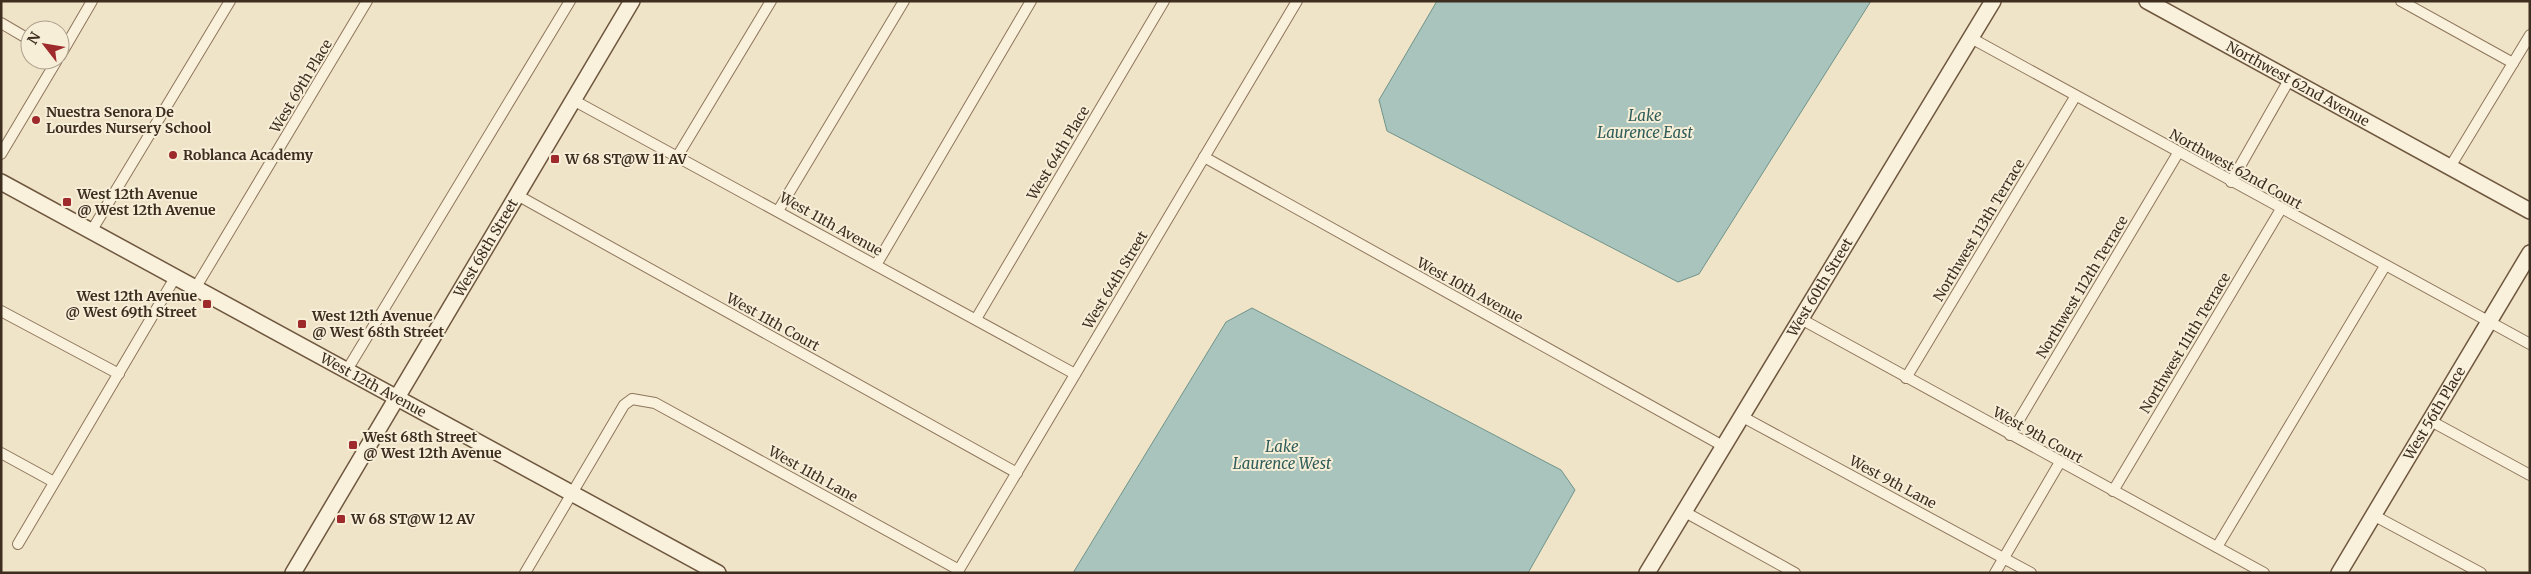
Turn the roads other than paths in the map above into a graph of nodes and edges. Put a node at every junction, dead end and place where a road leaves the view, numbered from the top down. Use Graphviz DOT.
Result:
graph roads {
  1 [pos="92,1"];
  2 [pos="230,1"];
  3 [pos="367,1"];
  4 [pos="570,1"];
  5 [pos="632,1"];
  6 [pos="771,1"];
  7 [pos="904,1"];
  8 [pos="1031,1"];
  9 [pos="1164,1"];
  10 [pos="1297,1"];
  11 [pos="1993,1"];
  12 [pos="2147,1"];
  13 [pos="2402,1"];
  14 [pos="1,23"];
  15 [pos="20,34"];
  16 [pos="2530,35"];
  17 [pos="1971,38"];
  18 [pos="70,39"];
  19 [pos="2513,63"];
  20 [pos="51,70"];
  21 [pos="2289,80"];
  22 [pos="2075,97"];
  23 [pos="572,100"];
  24 [pos="2178,153"];
  25 [pos="1,154"];
  26 [pos="677,157"];
  27 [pos="1204,157"];
  28 [pos="2450,167"];
  29 [pos="1,182"];
  30 [pos="2231,182"];
  31 [pos="517,195"];
  32 [pos="2281,209"];
  33 [pos="778,211"];
  34 [pos="2530,211"];
  35 [pos="92,230"];
  36 [pos="2530,252"];
  37 [pos="876,265"];
  38 [pos="2385,266"];
  39 [pos="176,276"];
  40 [pos="196,287"];
  41 [pos="1,311"];
  42 [pos="976,319"];
  43 [pos="1801,320"];
  44 [pos="2488,322"];
  45 [pos="2530,344"];
  46 [pos="347,370"];
  47 [pos="118,374"];
  48 [pos="1075,374"];
  49 [pos="1906,378"];
  50 [pos="397,398"];
  51 [pos="1741,416"];
  52 [pos="2429,420"];
  53 [pos="2010,435"];
  54 [pos="1723,446"];
  55 [pos="1,453"];
  56 [pos="2060,462"];
  57 [pos="1017,473"];
  58 [pos="2530,475"];
  59 [pos="54,482"];
  60 [pos="2113,491"];
  61 [pos="572,493"];
  62 [pos="1683,511"];
  63 [pos="2373,515"];
  64 [pos="18,544"];
  65 [pos="2217,547"];
  66 [pos="2004,558"];
  67 [pos="958,571"];
  68 [pos="2475,571"];
  69 [pos="1790,572"];
  70 [pos="293,573"];
  71 [pos="525,573"];
  72 [pos="718,573"];
  73 [pos="1646,573"];
  74 [pos="1995,573"];
  75 [pos="2031,573"];
  76 [pos="2264,573"];
  77 [pos="2339,573"];
  1 -- 18 [label="street"];
  2 -- 35 [label="street"];
  3 -- 40 [label="street, West 69th Place"];
  4 -- 46 [label="street"];
  5 -- 23 [label="main road, West 68th Street"];
  6 -- 26 [label="street"];
  7 -- 33 [label="street"];
  8 -- 37 [label="street"];
  9 -- 42 [label="street, West 64th Place"];
  10 -- 27 [label="street, West 64th Street"];
  11 -- 17 [label="main road, West 60th Street"];
  12 -- 21 [label="main road, Northwest 62nd Avenue"];
  13 -- 19 [label="street"];
  14 -- 15 [label="street"];
  16 -- 19 [label="street"];
  17 -- 22 [label="street, Northwest 62nd Court"];
  17 -- 43 [label="main road, West 60th Street"];
  19 -- 28 [label="street"];
  20 -- 25 [label="street"];
  21 -- 28 [label="main road, Northwest 62nd Avenue"];
  21 -- 30 [label="street"];
  22 -- 24 [label="street, Northwest 62nd Court"];
  22 -- 49 [label="street, Northwest 113th Terrace"];
  23 -- 26 [label="street, West 11th Avenue"];
  23 -- 31 [label="main road, West 68th Street"];
  24 -- 30 [label="street, Northwest 62nd Court"];
  24 -- 53 [label="street, Northwest 112th Terrace"];
  26 -- 33 [label="street, West 11th Avenue"];
  27 -- 48 [label="street, West 64th Street"];
  27 -- 54 [label="street, West 10th Avenue"];
  28 -- 34 [label="main road, Northwest 62nd Avenue"];
  29 -- 35 [label="main road, West 12th Avenue"];
  30 -- 32 [label="street, Northwest 62nd Court"];
  31 -- 50 [label="main road, West 68th Street"];
  31 -- 57 [label="street, West 11th Court"];
  32 -- 38 [label="street, Northwest 62nd Court"];
  32 -- 60 [label="street, Northwest 111th Terrace"];
  33 -- 37 [label="street, West 11th Avenue"];
  35 -- 39 [label="main road, West 12th Avenue"];
  36 -- 44 [label="main road, West 56th Place"];
  37 -- 42 [label="street, West 11th Avenue"];
  38 -- 44 [label="street, Northwest 62nd Court"];
  38 -- 65 [label="street"];
  39 -- 40 [label="main road, West 12th Avenue"];
  39 -- 47 [label="street"];
  40 -- 46 [label="main road, West 12th Avenue"];
  41 -- 47 [label="street"];
  42 -- 48 [label="street, West 11th Avenue"];
  43 -- 49 [label="street, West 9th Court"];
  43 -- 51 [label="main road, West 60th Street"];
  44 -- 45 [label="street, Northwest 62nd Court"];
  44 -- 52 [label="main road, West 56th Place"];
  46 -- 50 [label="main road, West 12th Avenue"];
  47 -- 59 [label="street"];
  48 -- 57 [label="street, West 64th Street"];
  49 -- 53 [label="street, West 9th Court"];
  50 -- 61 [label="main road, West 12th Avenue"];
  50 -- 70 [label="main road, West 68th Street"];
  51 -- 54 [label="main road, West 60th Street"];
  51 -- 66 [label="street, West 9th Lane"];
  52 -- 58 [label="street"];
  52 -- 63 [label="main road, West 56th Place"];
  53 -- 56 [label="street, West 9th Court"];
  54 -- 62 [label="main road, West 60th Street"];
  55 -- 59 [label="street"];
  56 -- 60 [label="street, West 9th Court"];
  56 -- 66 [label="street"];
  57 -- 67 [label="street, West 64th Street"];
  59 -- 64 [label="street"];
  60 -- 65 [label="street, West 9th Court"];
  61 -- 67 [label="street, West 11th Lane"];
  61 -- 71 [label="street"];
  61 -- 72 [label="main road, West 12th Avenue"];
  62 -- 69 [label="street"];
  62 -- 73 [label="main road, West 60th Street"];
  63 -- 68 [label="street"];
  63 -- 77 [label="main road, West 56th Place"];
  65 -- 76 [label="street, West 9th Court"];
  66 -- 74 [label="street"];
  66 -- 75 [label="street, West 9th Lane"];
}
